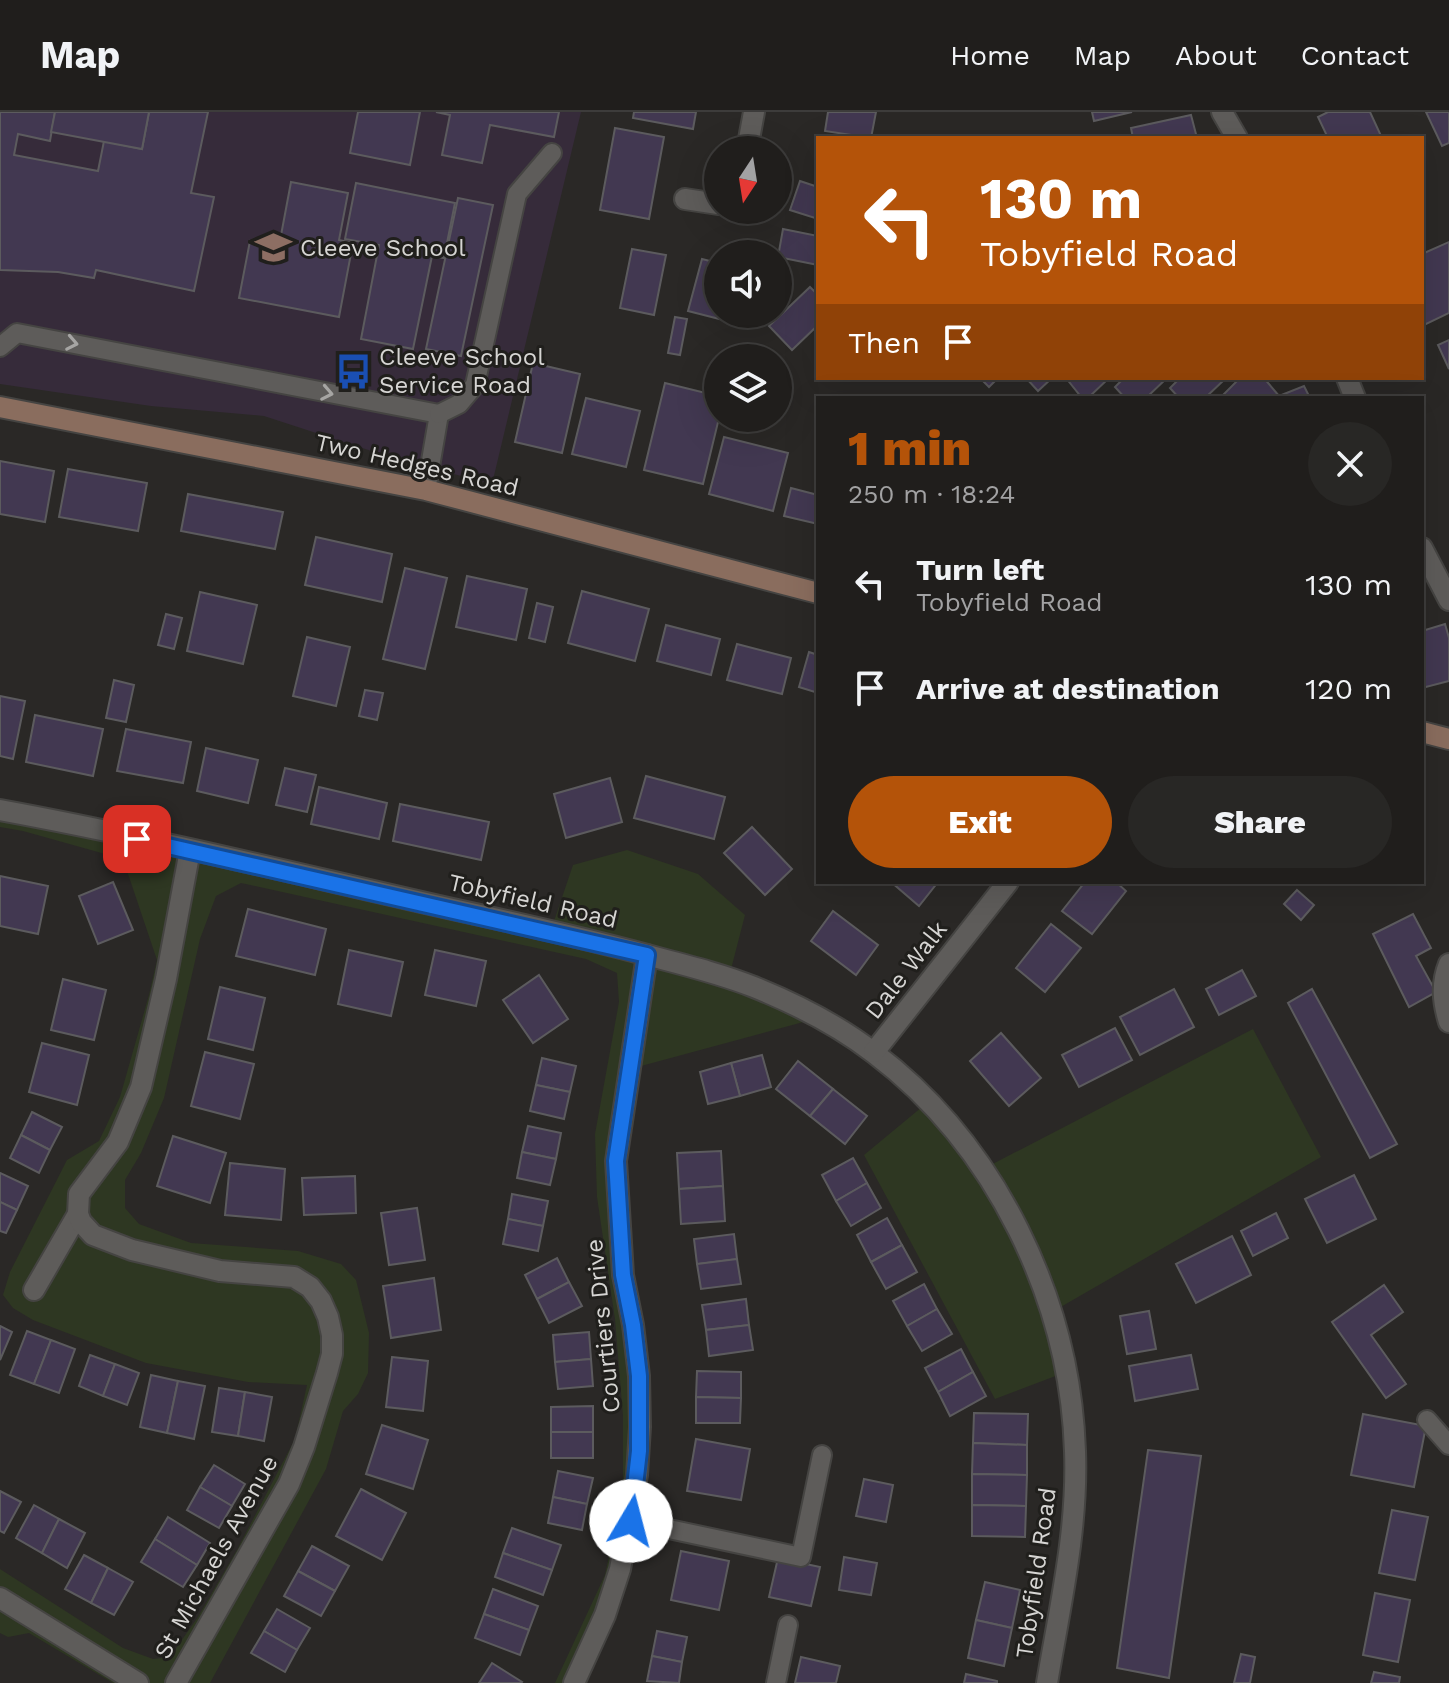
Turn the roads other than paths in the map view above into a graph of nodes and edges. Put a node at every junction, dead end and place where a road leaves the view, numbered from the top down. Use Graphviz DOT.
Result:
graph roads {
  1 [pos="754,112"];
  2 [pos="750,136"];
  3 [pos="552,153"];
  4 [pos="685,199"];
  5 [pos="704,202"];
  6 [pos="0,347"];
  7 [pos="0,407"];
  8 [pos="439,414"];
  9 [pos="426,490"];
  10 [pos="1424,552"];
  11 [pos="816,592"];
  12 [pos="1449,600"];
  13 [pos="1424,733"];
  14 [pos="1449,739"];
  15 [pos="0,810"];
  16 [pos="190,850"];
  17 [pos="1006,884"];
  18 [pos="647,955"];
  19 [pos="1449,964"];
  20 [pos="1449,1022"];
  21 [pos="874,1052"];
  22 [pos="78,1214"];
  23 [pos="34,1290"];
  24 [pos="1427,1420"];
  25 [pos="1449,1445"];
  26 [pos="822,1455"];
  27 [pos="631,1521"];
  28 [pos="0,1598"];
  29 [pos="788,1625"];
  30 [pos="138,1683"];
  31 [pos="176,1683"];
  32 [pos="574,1683"];
  33 [pos="776,1683"];
  34 [pos="1047,1683"];
  1 -- 2 [label="street"];
  3 -- 8 [label="lane"];
  4 -- 5 [label="street"];
  6 -- 8 [label="lane, one-way"];
  7 -- 9 [label="street, Two Hedges Road"];
  8 -- 9 [label="lane"];
  9 -- 11 [label="street, Two Hedges Road"];
  10 -- 12 [label="street"];
  13 -- 14 [label="street"];
  15 -- 16 [label="street, Tobyfield Road"];
  16 -- 18 [label="street, Tobyfield Road"];
  16 -- 22 [label="street"];
  17 -- 21 [label="street, Dale Walk"];
  18 -- 21 [label="street, Tobyfield Road"];
  18 -- 27 [label="street, Courtiers Drive"];
  19 -- 20 [label="street"];
  21 -- 34 [label="street, Tobyfield Road"];
  22 -- 23 [label="street"];
  22 -- 31 [label="street, St Michaels Avenue"];
  24 -- 25 [label="lane"];
  26 -- 27 [label="lane"];
  27 -- 32 [label="street, Courtiers Drive"];
  28 -- 30 [label="street"];
  29 -- 33 [label="lane"];
}
